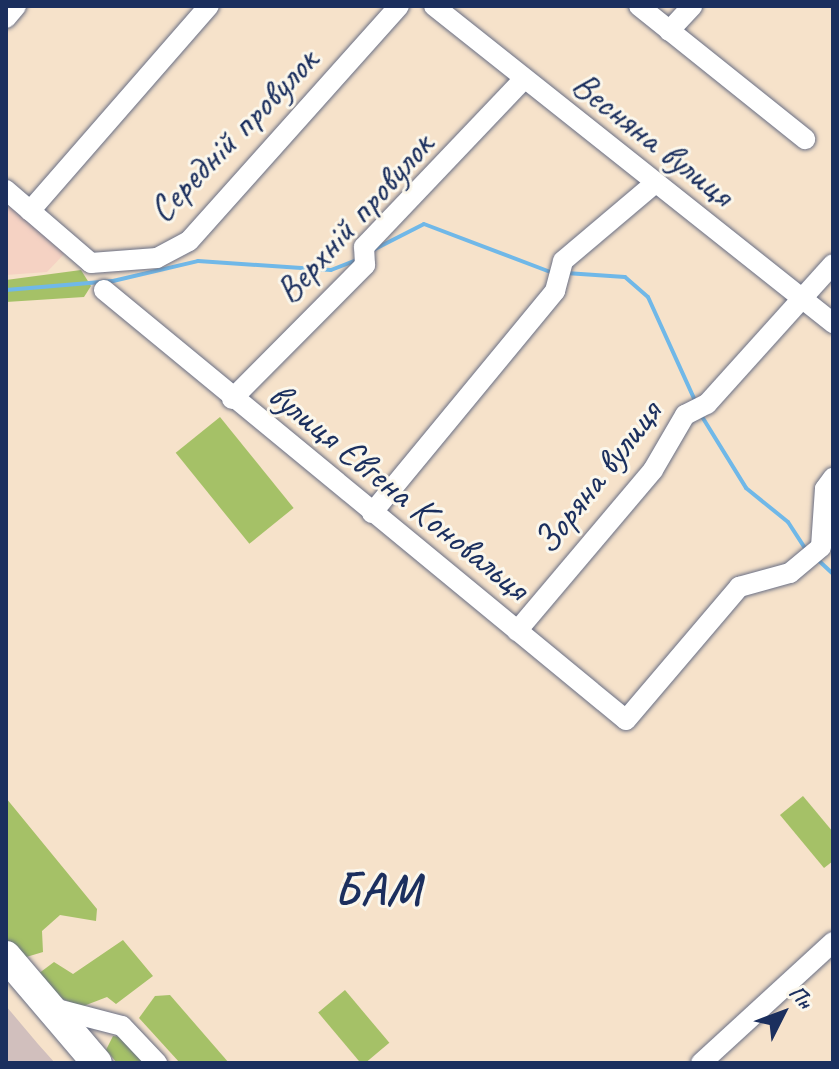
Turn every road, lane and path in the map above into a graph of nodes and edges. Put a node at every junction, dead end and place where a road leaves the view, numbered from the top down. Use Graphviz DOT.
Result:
graph roads {
  1 [pos="16,6"];
  2 [pos="209,6"];
  3 [pos="399,6"];
  4 [pos="434,6"];
  5 [pos="639,6"];
  6 [pos="692,6"];
  7 [pos="6,18"];
  8 [pos="669,31"];
  9 [pos="523,80"];
  10 [pos="805,139"];
  11 [pos="654,184"];
  12 [pos="6,190"];
  13 [pos="30,211"];
  14 [pos="833,264"];
  15 [pos="104,290"];
  16 [pos="802,300"];
  17 [pos="833,323"];
  18 [pos="232,399"];
  19 [pos="833,478"];
  20 [pos="372,513"];
  21 [pos="517,631"];
  22 [pos="833,942"];
  23 [pos="6,956"];
  24 [pos="49,1007"];
  25 [pos="97,1063"];
  26 [pos="157,1063"];
  27 [pos="701,1063"];
  1 -- 7 [label="street"];
  2 -- 13 [label="street"];
  3 -- 13 [label="street, Середній провулок"];
  4 -- 9 [label="street, Весняна вулиця"];
  5 -- 8 [label="street"];
  6 -- 8 [label="street"];
  8 -- 10 [label="street"];
  9 -- 11 [label="street, Весняна вулиця"];
  9 -- 18 [label="street, Верхній провулок"];
  11 -- 16 [label="street, Весняна вулиця"];
  11 -- 20 [label="street"];
  12 -- 13 [label="street"];
  14 -- 16 [label="street, Зоряна вулиця"];
  15 -- 18 [label="street, вулиця Євгена Коновальця"];
  16 -- 17 [label="street, Весняна вулиця"];
  16 -- 21 [label="street, Зоряна вулиця"];
  18 -- 20 [label="street, вулиця Євгена Коновальця"];
  19 -- 21 [label="street, вулиця Євгена Коновальця"];
  20 -- 21 [label="street, вулиця Євгена Коновальця"];
  22 -- 27 [label="street"];
  23 -- 24 [label="highway"];
  24 -- 25 [label="highway"];
  24 -- 26 [label="street"];
}
